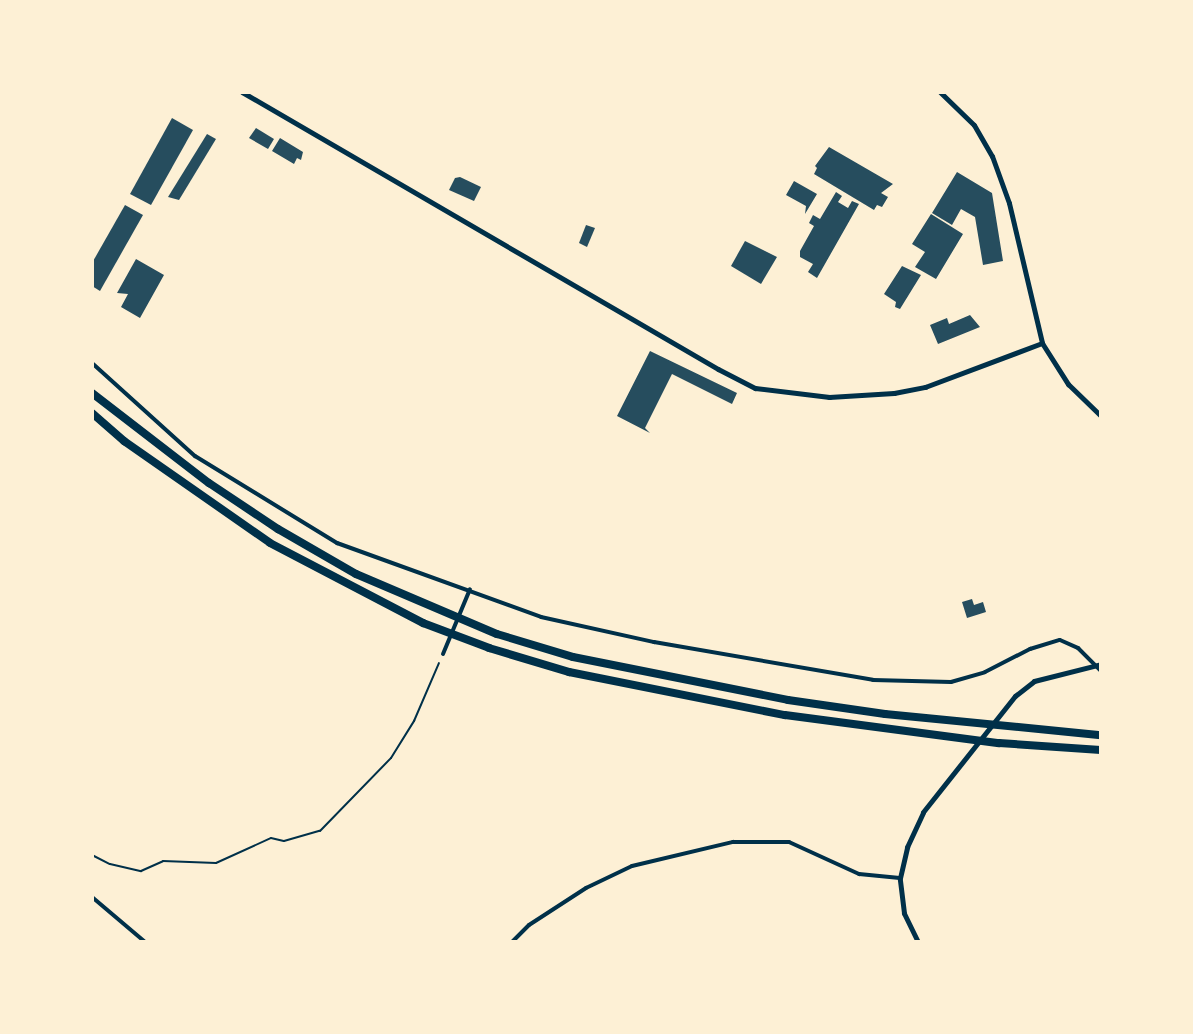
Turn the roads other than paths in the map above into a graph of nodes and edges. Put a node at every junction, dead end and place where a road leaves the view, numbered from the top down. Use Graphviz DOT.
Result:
graph roads {
  1 [pos="242,92"];
  2 [pos="940,92"];
  3 [pos="1042,343"];
  4 [pos="92,363"];
  5 [pos="92,393"];
  6 [pos="92,413"];
  7 [pos="1101,416"];
  8 [pos="470,589"];
  9 [pos="443,654"];
  10 [pos="1098,664"];
  11 [pos="1101,671"];
  12 [pos="1101,735"];
  13 [pos="1101,750"];
  14 [pos="900,878"];
  15 [pos="92,897"];
  16 [pos="145,942"];
  17 [pos="512,942"];
  18 [pos="918,942"];
  1 -- 3 [label="street"];
  2 -- 3 [label="street"];
  3 -- 7 [label="street"];
  4 -- 8 [label="street"];
  5 -- 12 [label="highway"];
  6 -- 13 [label="highway"];
  8 -- 9 [label="street"];
  8 -- 10 [label="street"];
  10 -- 11 [label="street"];
  10 -- 14 [label="street"];
  14 -- 17 [label="street"];
  14 -- 18 [label="street"];
  15 -- 16 [label="street"];
}
